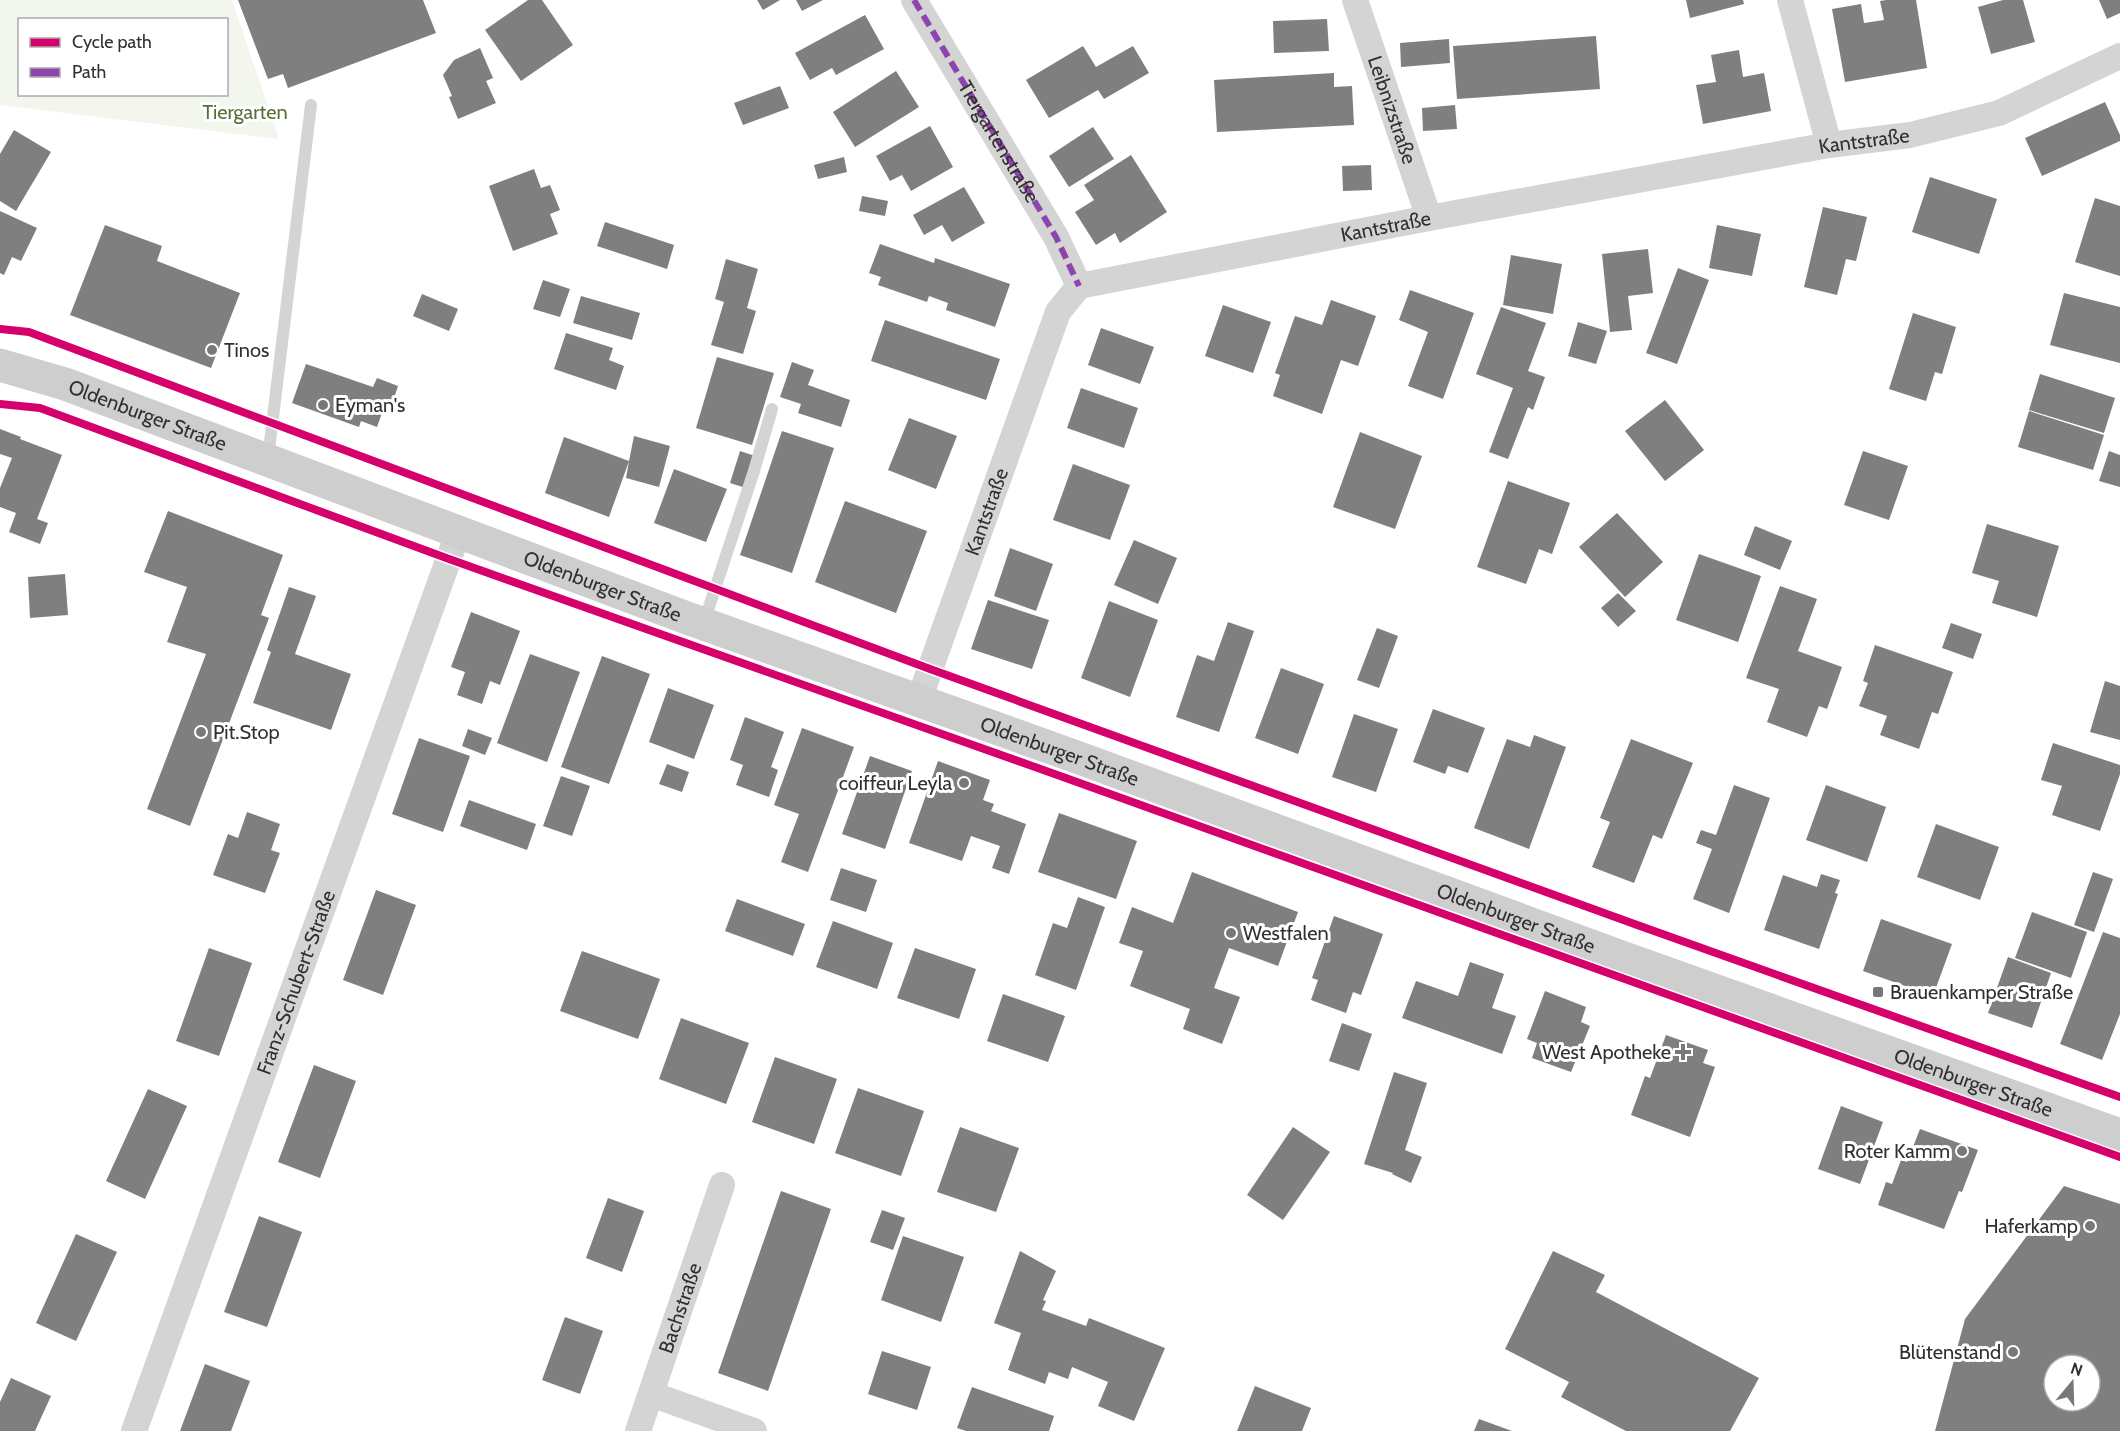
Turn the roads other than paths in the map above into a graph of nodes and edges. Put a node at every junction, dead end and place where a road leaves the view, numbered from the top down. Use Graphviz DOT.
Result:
graph roads {
  1 [pos="915,0"];
  2 [pos="1356,0"];
  3 [pos="1790,0"];
  4 [pos="2120,56"];
  5 [pos="311,105"];
  6 [pos="1829,145"];
  7 [pos="1429,218"];
  8 [pos="1079,286"];
  9 [pos="0,365"];
  10 [pos="772,409"];
  11 [pos="268,460"];
  12 [pos="458,533"];
  13 [pos="703,624"];
  14 [pos="919,700"];
  15 [pos="2120,1135"];
  16 [pos="722,1185"];
  17 [pos="651,1394"];
  18 [pos="134,1431"];
  19 [pos="638,1431"];
  20 [pos="754,1431"];
  1 -- 8 [label="street, Tiergartenstraße"];
  2 -- 7 [label="street, Leibnizstraße"];
  3 -- 6 [label="street"];
  4 -- 6 [label="street, Kantstraße"];
  5 -- 11 [label="lane"];
  6 -- 7 [label="street, Kantstraße"];
  7 -- 8 [label="street, Kantstraße"];
  8 -- 14 [label="street, Kantstraße"];
  9 -- 11 [label="main road, Oldenburger Straße"];
  10 -- 13 [label="lane"];
  11 -- 12 [label="main road, Oldenburger Straße"];
  12 -- 13 [label="main road, Oldenburger Straße"];
  12 -- 18 [label="street, Franz-Schubert-Straße"];
  13 -- 14 [label="main road, Oldenburger Straße"];
  14 -- 15 [label="main road, Oldenburger Straße"];
  16 -- 17 [label="street, Bachstraße"];
  17 -- 19 [label="street, Bachstraße"];
  17 -- 20 [label="street"];
}
